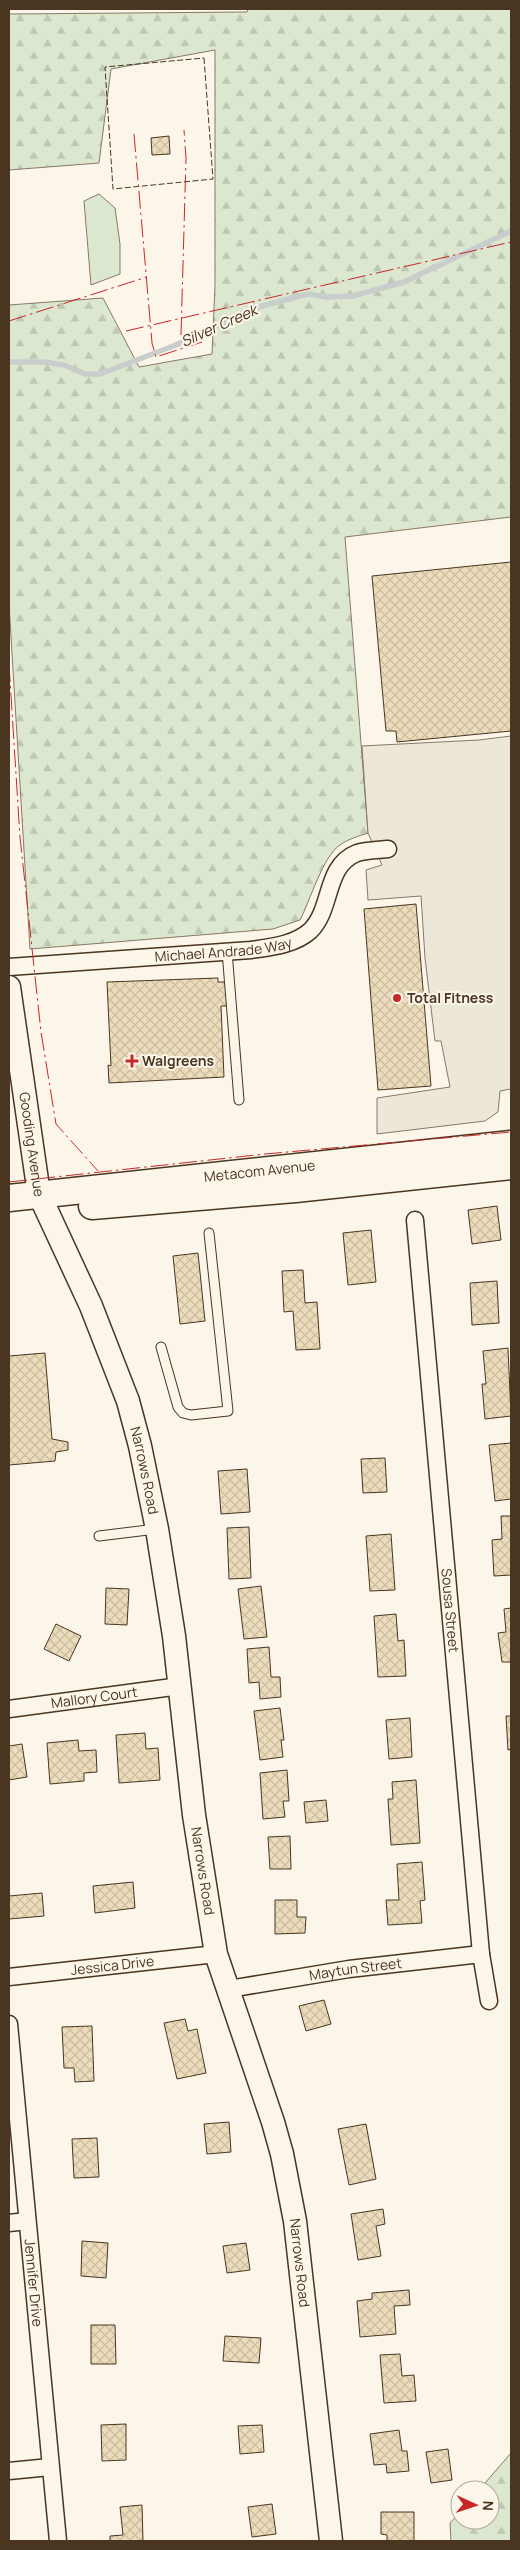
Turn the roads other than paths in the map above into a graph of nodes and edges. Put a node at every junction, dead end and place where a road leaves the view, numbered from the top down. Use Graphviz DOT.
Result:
graph roads {
  1 [pos="388,848"];
  2 [pos="227,951"];
  3 [pos="9,967"];
  4 [pos="9,987"];
  5 [pos="239,1100"];
  6 [pos="511,1144"];
  7 [pos="511,1166"];
  8 [pos="9,1198"];
  9 [pos="43,1202"];
  10 [pos="9,1214"];
  11 [pos="415,1220"];
  12 [pos="208,1233"];
  13 [pos="161,1347"];
  14 [pos="157,1528"];
  15 [pos="99,1536"];
  16 [pos="180,1686"];
  17 [pos="9,1709"];
  18 [pos="216,1954"];
  19 [pos="482,1954"];
  20 [pos="9,1976"];
  21 [pos="229,1988"];
  22 [pos="489,2001"];
  23 [pos="9,2024"];
  24 [pos="27,2221"];
  25 [pos="9,2223"];
  26 [pos="50,2467"];
  27 [pos="9,2471"];
  28 [pos="58,2541"];
  29 [pos="331,2541"];
  1 -- 2 [label="street, Michael Andrade Way"];
  2 -- 3 [label="street, Michael Andrade Way"];
  2 -- 5 [label="lane"];
  4 -- 9 [label="street, Gooding Avenue"];
  6 -- 9 [label="main road, Metacom Avenue"];
  7 -- 9 [label="main road, Metacom Avenue"];
  8 -- 9 [label="main road, Metacom Avenue"];
  9 -- 10 [label="main road, Metacom Avenue"];
  9 -- 14 [label="street, Narrows Road"];
  11 -- 19 [label="street, Sousa Street"];
  12 -- 13 [label="lane"];
  14 -- 15 [label="lane"];
  14 -- 16 [label="street, Narrows Road"];
  16 -- 17 [label="street, Mallory Court"];
  16 -- 18 [label="street, Narrows Road"];
  18 -- 20 [label="street, Jessica Drive"];
  18 -- 21 [label="street, Narrows Road"];
  19 -- 21 [label="street, Maytun Street"];
  19 -- 22 [label="street, Sousa Street"];
  21 -- 29 [label="street, Narrows Road"];
  23 -- 24 [label="street, Jennifer Drive"];
  24 -- 25 [label="street"];
  24 -- 26 [label="street, Jennifer Drive"];
  26 -- 27 [label="street"];
  26 -- 28 [label="street, Jennifer Drive"];
}
